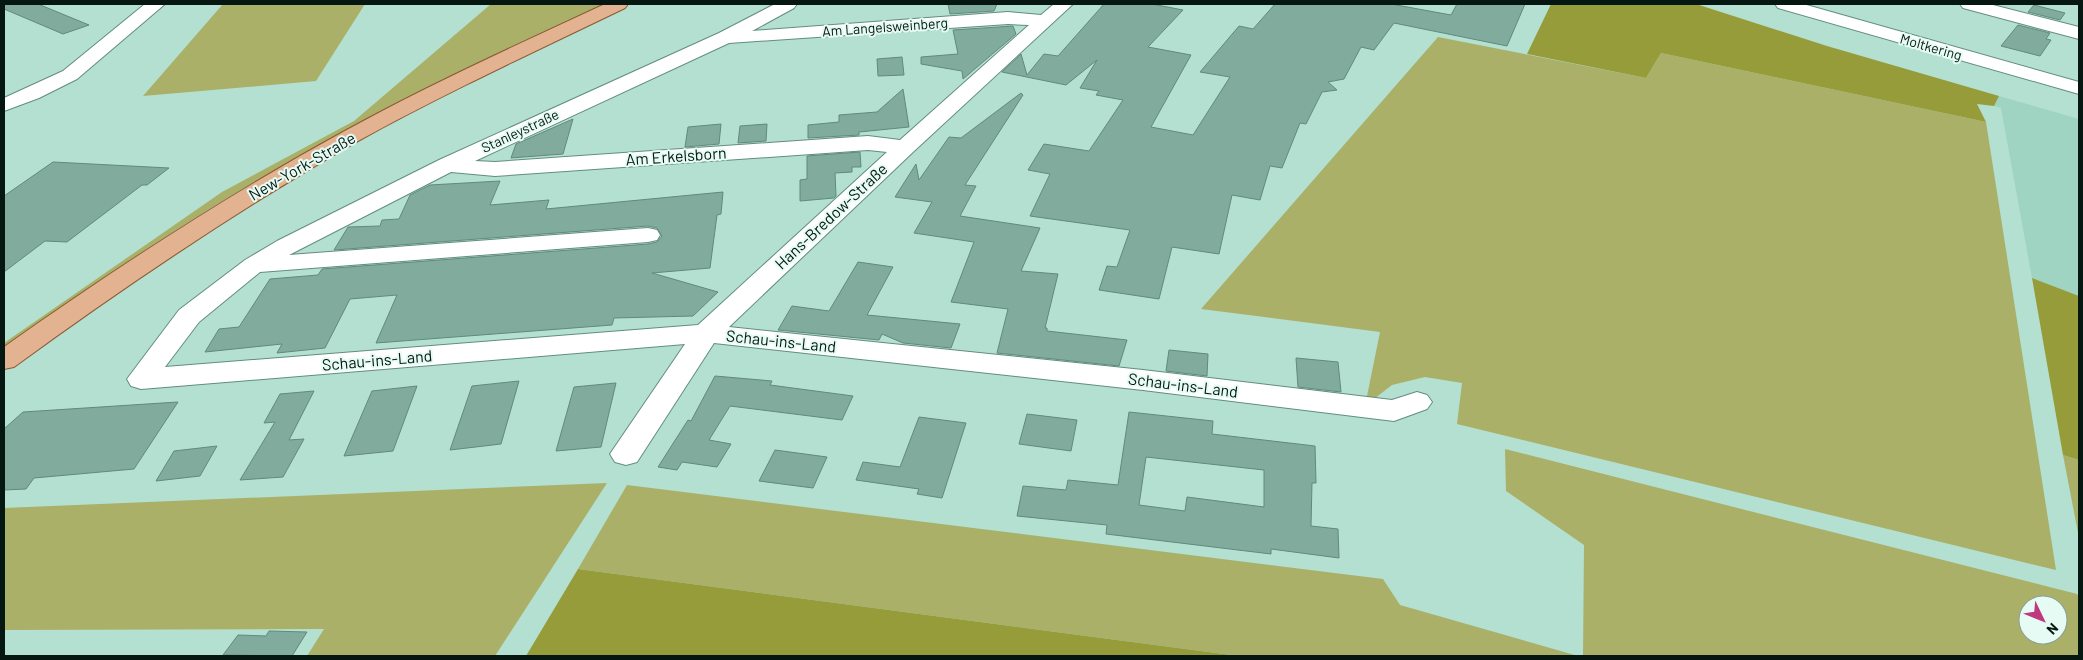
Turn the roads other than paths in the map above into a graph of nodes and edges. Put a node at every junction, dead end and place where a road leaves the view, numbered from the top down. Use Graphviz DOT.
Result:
graph roads {
  1 [pos="156,4"];
  2 [pos="619,4"];
  3 [pos="788,4"];
  4 [pos="1064,4"];
  5 [pos="1784,4"];
  6 [pos="1969,4"];
  7 [pos="1044,21"];
  8 [pos="2079,32"];
  9 [pos="726,37"];
  10 [pos="2079,88"];
  11 [pos="4,104"];
  12 [pos="904,147"];
  13 [pos="447,165"];
  14 [pos="648,235"];
  15 [pos="254,265"];
  16 [pos="706,333"];
  17 [pos="4,360"];
  18 [pos="141,379"];
  19 [pos="1417,402"];
  20 [pos="626,454"];
  1 -- 11 [label="street"];
  2 -- 17 [label="main road, New-York-Straße"];
  3 -- 9 [label="street, Stanleystraße"];
  4 -- 7 [label="street, Hans-Bredow-Straße"];
  5 -- 10 [label="street, Moltkering"];
  6 -- 8 [label="street"];
  7 -- 9 [label="street, Am Langelsweinberg"];
  7 -- 12 [label="street, Hans-Bredow-Straße"];
  9 -- 13 [label="street, Stanleystraße"];
  12 -- 13 [label="street, Am Erkelsborn"];
  12 -- 16 [label="street, Hans-Bredow-Straße"];
  13 -- 15 [label="street, Stanleystraße"];
  14 -- 15 [label="street"];
  15 -- 18 [label="street, Stanleystraße"];
  16 -- 18 [label="street, Schau-ins-Land"];
  16 -- 19 [label="street, Schau-ins-Land"];
  16 -- 20 [label="street, Hans-Bredow-Straße"];
}
